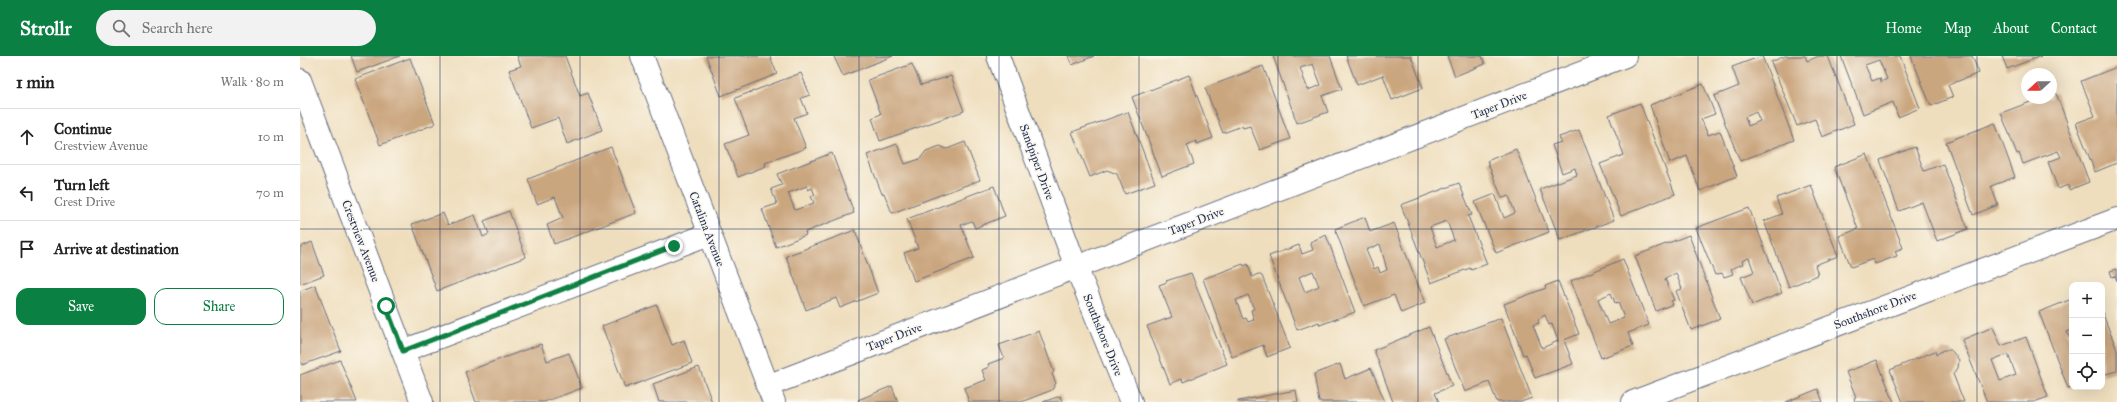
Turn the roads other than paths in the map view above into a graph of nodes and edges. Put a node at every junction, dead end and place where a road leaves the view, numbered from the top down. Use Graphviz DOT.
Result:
graph roads {
  1 [pos="642,56"];
  2 [pos="998,56"];
  3 [pos="1625,56"];
  4 [pos="300,80"];
  5 [pos="2117,219"];
  6 [pos="709,234"];
  7 [pos="1076,267"];
  8 [pos="403,351"];
  9 [pos="770,394"];
  10 [pos="422,402"];
  11 [pos="1131,402"];
  12 [pos="1633,402"];
  1 -- 6 [label="street, Catalina Avenue"];
  2 -- 7 [label="street, Sandpiper Drive"];
  3 -- 7 [label="street, Taper Drive"];
  4 -- 8 [label="street, Crestview Avenue"];
  5 -- 12 [label="street, Southshore Drive"];
  6 -- 8 [label="street"];
  6 -- 9 [label="street, Catalina Avenue"];
  7 -- 9 [label="street, Taper Drive"];
  7 -- 11 [label="street, Southshore Drive"];
  8 -- 10 [label="street, Crestview Avenue"];
}
